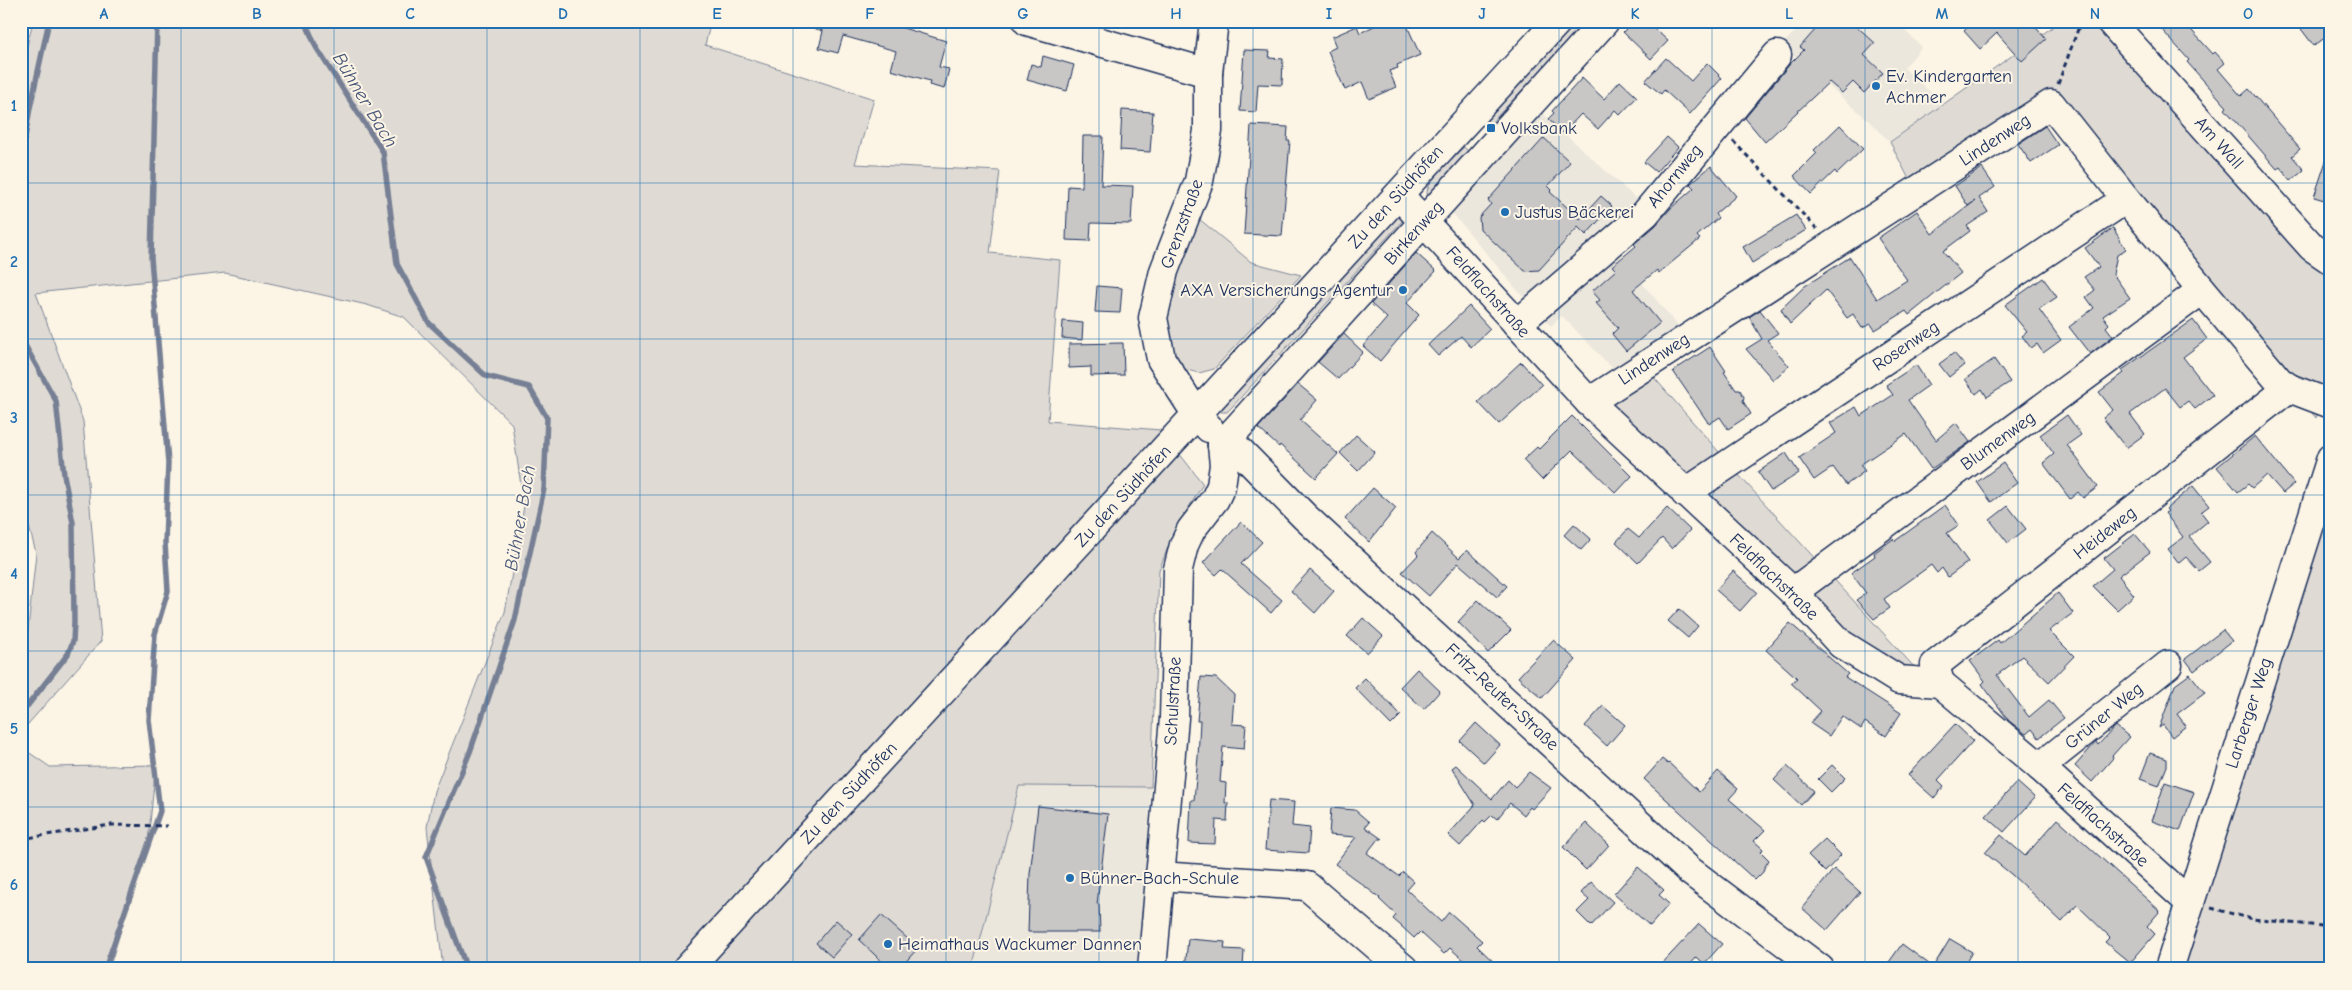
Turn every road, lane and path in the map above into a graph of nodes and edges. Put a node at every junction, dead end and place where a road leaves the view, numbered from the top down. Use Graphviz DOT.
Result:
graph roads {
  1 [pos="1027,21"];
  2 [pos="1214,21"];
  3 [pos="1558,21"];
  4 [pos="1605,21"];
  5 [pos="2081,21"];
  6 [pos="2110,21"];
  7 [pos="1777,55"];
  8 [pos="1208,73"];
  9 [pos="2051,104"];
  10 [pos="1716,126"];
  11 [pos="1398,195"];
  12 [pos="2126,199"];
  13 [pos="1425,222"];
  14 [pos="1830,246"];
  15 [pos="2331,260"];
  16 [pos="2202,290"];
  17 [pos="1517,324"];
  18 [pos="2289,388"];
  19 [pos="1589,402"];
  20 [pos="2331,404"];
  21 [pos="1197,415"];
  22 [pos="1222,445"];
  23 [pos="2331,458"];
  24 [pos="1685,493"];
  25 [pos="1793,592"];
  26 [pos="2168,665"];
  27 [pos="1940,683"];
  28 [pos="2040,767"];
  29 [pos="165,826"];
  30 [pos="21,839"];
  31 [pos="1159,876"];
  32 [pos="2190,903"];
  33 [pos="2331,926"];
  34 [pos="687,969"];
  35 [pos="1152,969"];
  36 [pos="1404,969"];
  37 [pos="1820,969"];
  38 [pos="2169,969"];
  1 -- 8 [label="street"];
  2 -- 8 [label="street, Grenzstraße"];
  3 -- 11 [label="street, Zu den Südhöfen"];
  4 -- 13 [label="street, Birkenweg"];
  5 -- 9 [label="path"];
  6 -- 15 [label="street, Am Wall"];
  7 -- 10 [label="street, Ahornweg"];
  8 -- 21 [label="street, Grenzstraße"];
  9 -- 12 [label="street"];
  9 -- 14 [label="street, Lindenweg"];
  10 -- 14 [label="path"];
  10 -- 17 [label="street, Ahornweg"];
  11 -- 13 [label="street, Feldflachstraße"];
  11 -- 21 [label="street, Zu den Südhöfen"];
  12 -- 16 [label="street"];
  12 -- 24 [label="street, Rosenweg"];
  13 -- 17 [label="street, Feldflachstraße"];
  13 -- 22 [label="street, Birkenweg"];
  14 -- 19 [label="street, Lindenweg"];
  16 -- 18 [label="street"];
  16 -- 25 [label="street, Blumenweg"];
  17 -- 19 [label="street, Feldflachstraße"];
  18 -- 20 [label="street"];
  18 -- 27 [label="street, Heideweg"];
  19 -- 24 [label="street, Feldflachstraße"];
  21 -- 22 [label="street, Fritz-Reuter-Straße"];
  21 -- 34 [label="street, Zu den Südhöfen"];
  22 -- 31 [label="street, Schulstraße"];
  22 -- 37 [label="street, Fritz-Reuter-Straße"];
  23 -- 32 [label="street, Larberger Weg"];
  24 -- 25 [label="street, Feldflachstraße"];
  25 -- 27 [label="street, Feldflachstraße"];
  26 -- 28 [label="street, Grüner Weg"];
  27 -- 28 [label="street, Feldflachstraße"];
  28 -- 32 [label="street, Feldflachstraße"];
  29 -- 30 [label="path"];
  31 -- 35 [label="street, Schulstraße"];
  31 -- 36 [label="street"];
  32 -- 33 [label="path"];
  32 -- 38 [label="street, Larberger Weg"];
}
